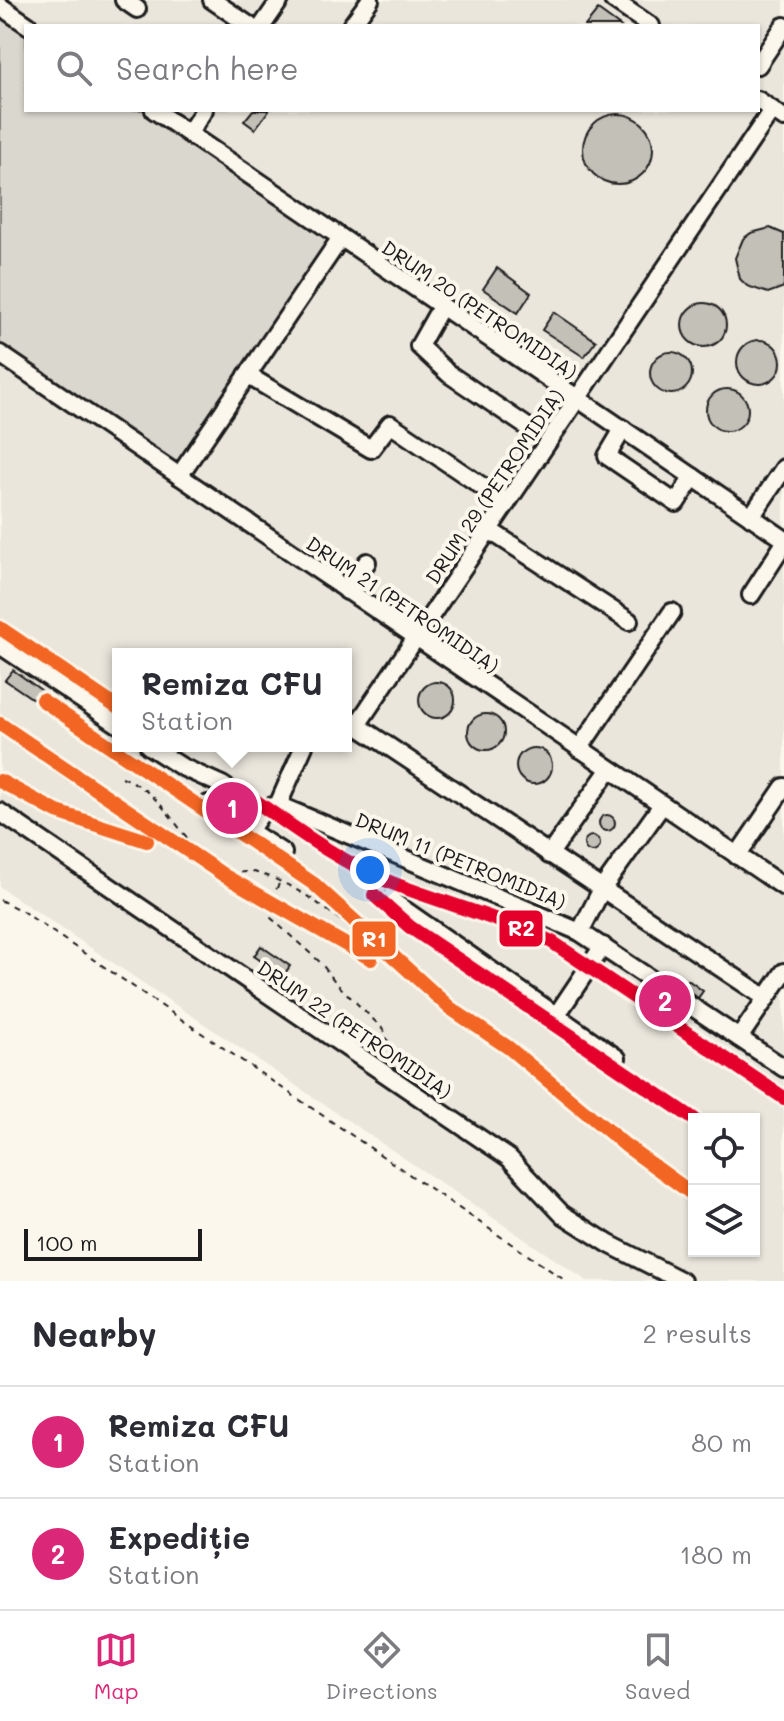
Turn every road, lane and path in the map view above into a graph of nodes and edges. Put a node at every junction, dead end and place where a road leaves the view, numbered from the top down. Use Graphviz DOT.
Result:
graph roads {
  1 [pos="212,0"];
  2 [pos="280,0"];
  3 [pos="370,0"];
  4 [pos="613,0"];
  5 [pos="0,6"];
  6 [pos="26,24"];
  7 [pos="247,24"];
  8 [pos="263,24"];
  9 [pos="352,24"];
  10 [pos="648,24"];
  11 [pos="784,26"];
  12 [pos="760,62"];
  13 [pos="771,109"];
  14 [pos="157,112"];
  15 [pos="203,112"];
  16 [pos="189,133"];
  17 [pos="340,239"];
  18 [pos="441,307"];
  19 [pos="0,354"];
  20 [pos="247,375"];
  21 [pos="577,398"];
  22 [pos="529,428"];
  23 [pos="623,429"];
  24 [pos="784,468"];
  25 [pos="179,476"];
  26 [pos="693,477"];
  27 [pos="507,503"];
  28 [pos="751,517"];
  29 [pos="489,530"];
  30 [pos="784,542"];
  31 [pos="367,562"];
  32 [pos="347,591"];
  33 [pos="751,595"];
  34 [pos="672,612"];
  35 [pos="629,621"];
  36 [pos="417,638"];
  37 [pos="0,645"];
  38 [pos="112,720"];
  39 [pos="352,722"];
  40 [pos="579,749"];
  41 [pos="158,752"];
  42 [pos="301,752"];
  43 [pos="609,770"];
  44 [pos="122,777"];
  45 [pos="784,787"];
  46 [pos="208,804"];
  47 [pos="662,805"];
  48 [pos="270,808"];
  49 [pos="0,812"];
  50 [pos="249,831"];
  51 [pos="283,853"];
  52 [pos="549,855"];
  53 [pos="737,856"];
  54 [pos="279,883"];
  55 [pos="784,887"];
  56 [pos="602,889"];
  57 [pos="389,899"];
  58 [pos="0,900"];
  59 [pos="580,932"];
  60 [pos="603,946"];
  61 [pos="380,954"];
  62 [pos="784,972"];
  63 [pos="766,998"];
  64 [pos="556,1016"];
  65 [pos="739,1038"];
  66 [pos="617,1058"];
  67 [pos="375,1066"];
  68 [pos="784,1068"];
  69 [pos="566,1281"];
  70 [pos="682,1281"];
  1 -- 7 [label="lane"];
  2 -- 8 [label="lane"];
  3 -- 9 [label="lane"];
  4 -- 10 [label="lane"];
  5 -- 6 [label="lane"];
  11 -- 12 [label="lane"];
  13 -- 21 [label="lane, DRUM 29 (PETROMIDIA)"];
  14 -- 16 [label="lane, DRUM 20 (PETROMIDIA)"];
  15 -- 16 [label="lane"];
  16 -- 17 [label="lane, DRUM 20 (PETROMIDIA)"];
  17 -- 18 [label="lane, DRUM 20 (PETROMIDIA)"];
  17 -- 20 [label="lane"];
  18 -- 21 [label="lane, DRUM 20 (PETROMIDIA)"];
  18 -- 22 [label="lane"];
  19 -- 25 [label="lane, DRUM 21 (PETROMIDIA)"];
  20 -- 25 [label="lane"];
  20 -- 27 [label="lane"];
  21 -- 23 [label="lane, DRUM 20 (PETROMIDIA)"];
  21 -- 27 [label="lane, DRUM 29 (PETROMIDIA)"];
  23 -- 26 [label="lane, DRUM 20 (PETROMIDIA)"];
  23 -- 26 [label="lane"];
  24 -- 28 [label="lane"];
  25 -- 32 [label="lane, DRUM 21 (PETROMIDIA)"];
  26 -- 28 [label="lane, DRUM 20 (PETROMIDIA)"];
  27 -- 29 [label="lane, DRUM 29 (PETROMIDIA)"];
  28 -- 30 [label="lane, DRUM 20 (PETROMIDIA)"];
  29 -- 35 [label="lane"];
  29 -- 36 [label="lane, DRUM 29 (PETROMIDIA)"];
  30 -- 33 [label="lane"];
  31 -- 32 [label="lane"];
  32 -- 36 [label="lane, DRUM 21 (PETROMIDIA)"];
  34 -- 40 [label="lane"];
  36 -- 39 [label="lane, DRUM 29 (PETROMIDIA)"];
  36 -- 40 [label="lane, DRUM 21 (PETROMIDIA)"];
  37 -- 38 [label="lane"];
  39 -- 52 [label="lane"];
  40 -- 43 [label="lane, DRUM 21 (PETROMIDIA)"];
  41 -- 48 [label="lane, DRUM 11 (PETROMIDIA)"];
  42 -- 48 [label="lane"];
  43 -- 47 [label="lane, DRUM 21 (PETROMIDIA)"];
  43 -- 52 [label="lane"];
  44 -- 54 [label="path"];
  45 -- 53 [label="lane"];
  46 -- 50 [label="lane"];
  47 -- 53 [label="lane, DRUM 21 (PETROMIDIA)"];
  47 -- 56 [label="lane"];
  48 -- 50 [label="lane"];
  48 -- 59 [label="lane, DRUM 11 (PETROMIDIA)"];
  49 -- 67 [label="lane, DRUM 22 (PETROMIDIA)"];
  50 -- 51 [label="lane"];
  52 -- 56 [label="lane"];
  53 -- 55 [label="lane, DRUM 21 (PETROMIDIA)"];
  54 -- 61 [label="path"];
  54 -- 67 [label="path"];
  56 -- 59 [label="lane"];
  56 -- 63 [label="lane"];
  57 -- 64 [label="lane"];
  58 -- 69 [label="path"];
  59 -- 60 [label="lane, DRUM 11 (PETROMIDIA)"];
  60 -- 64 [label="lane"];
  60 -- 65 [label="lane, DRUM 11 (PETROMIDIA)"];
  62 -- 63 [label="lane"];
  63 -- 65 [label="lane"];
  64 -- 66 [label="lane"];
  65 -- 68 [label="lane, DRUM 11 (PETROMIDIA)"];
  67 -- 70 [label="lane, DRUM 22 (PETROMIDIA)"];
}
